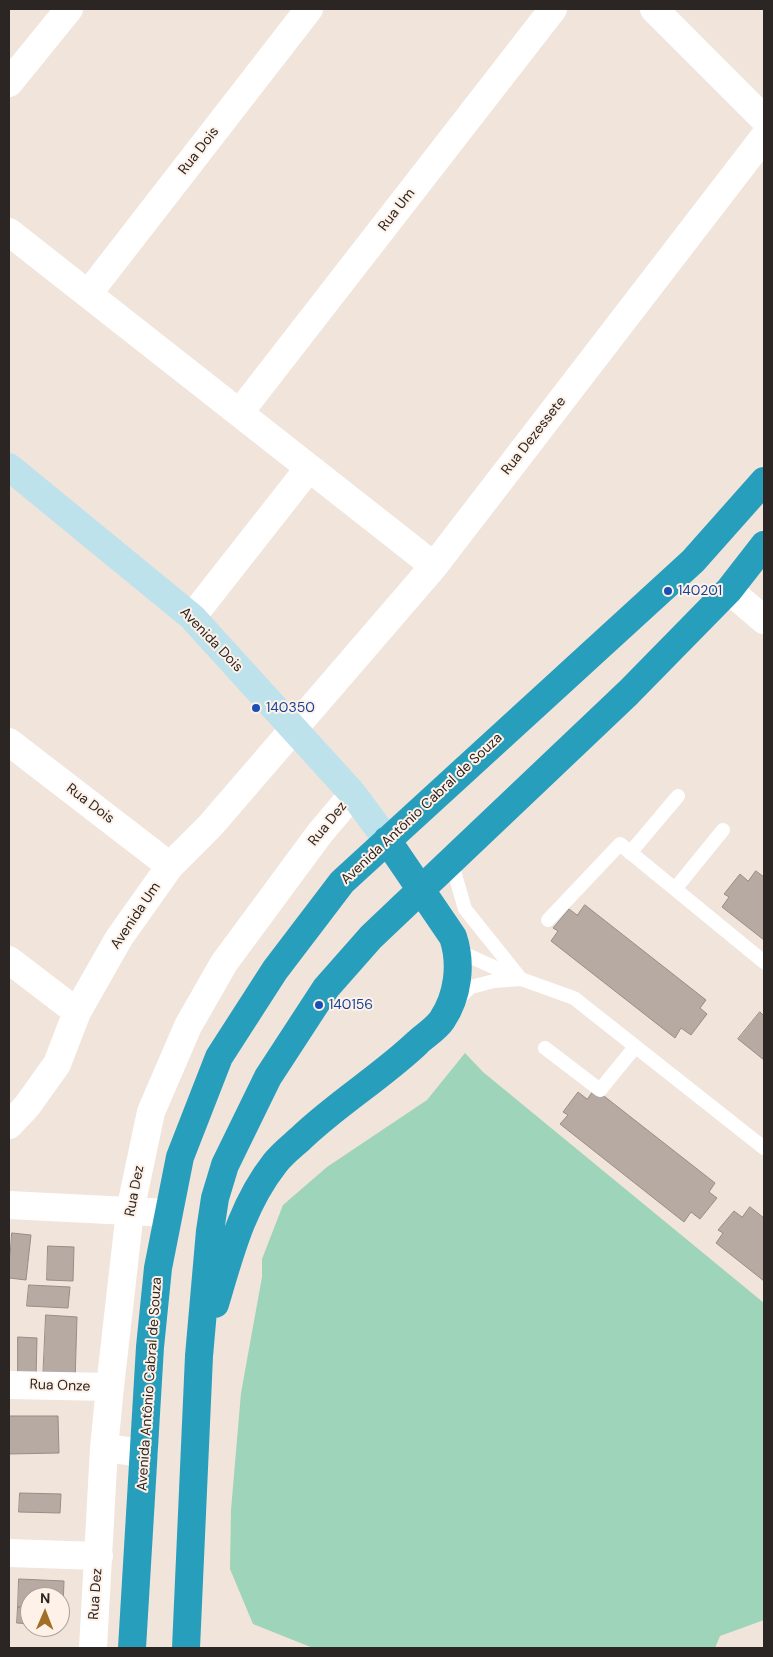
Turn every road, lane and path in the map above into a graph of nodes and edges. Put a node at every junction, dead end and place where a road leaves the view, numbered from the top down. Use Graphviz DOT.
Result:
graph roads {
  1 [pos="69,9"];
  2 [pos="309,9"];
  3 [pos="553,9"];
  4 [pos="654,9"];
  5 [pos="9,83"];
  6 [pos="764,119"];
  7 [pos="760,151"];
  8 [pos="9,232"];
  9 [pos="88,294"];
  10 [pos="240,412"];
  11 [pos="9,467"];
  12 [pos="310,468"];
  13 [pos="764,481"];
  14 [pos="764,545"];
  15 [pos="434,566"];
  16 [pos="729,590"];
  17 [pos="192,616"];
  18 [pos="764,620"];
  19 [pos="295,728"];
  20 [pos="9,742"];
  21 [pos="353,794"];
  22 [pos="678,796"];
  23 [pos="723,830"];
  24 [pos="386,840"];
  25 [pos="630,853"];
  26 [pos="451,860"];
  27 [pos="170,866"];
  28 [pos="420,889"];
  29 [pos="675,889"];
  30 [pos="548,920"];
  31 [pos="458,951"];
  32 [pos="9,960"];
  33 [pos="764,962"];
  34 [pos="521,979"];
  35 [pos="446,1010"];
  36 [pos="77,1012"];
  37 [pos="635,1046"];
  38 [pos="545,1048"];
  39 [pos="9,1125"];
  40 [pos="764,1148"];
  41 [pos="9,1205"];
  42 [pos="130,1211"];
  43 [pos="168,1213"];
  44 [pos="199,1356"];
  45 [pos="9,1385"];
  46 [pos="110,1387"];
  47 [pos="104,1448"];
  48 [pos="144,1453"];
  49 [pos="9,1553"];
  50 [pos="99,1556"];
  51 [pos="93,1648"];
  52 [pos="132,1648"];
  53 [pos="186,1648"];
  1 -- 5 [label="street"];
  2 -- 9 [label="street, Rua Dois"];
  3 -- 10 [label="street, Rua Um"];
  4 -- 6 [label="street"];
  7 -- 15 [label="street, Rua Dezessete"];
  8 -- 9 [label="street"];
  9 -- 10 [label="street"];
  10 -- 12 [label="street"];
  11 -- 17 [label="street, Avenida Dois"];
  12 -- 15 [label="street"];
  12 -- 17 [label="street"];
  13 -- 24 [label="highway, Avenida Antônio Cabral de Souza"];
  14 -- 16 [label="highway"];
  15 -- 19 [label="street, Rua Dezessete"];
  16 -- 18 [label="street"];
  16 -- 26 [label="highway"];
  17 -- 19 [label="street, Avenida Dois"];
  19 -- 21 [label="street, Avenida Dois"];
  19 -- 27 [label="street, Avenida Um"];
  20 -- 27 [label="street, Rua Dois"];
  21 -- 24 [label="street, Avenida Dois"];
  21 -- 42 [label="street, Rua Dez"];
  22 -- 25 [label="lane"];
  23 -- 29 [label="lane"];
  24 -- 28 [label="highway"];
  24 -- 43 [label="highway, Avenida Antônio Cabral de Souza"];
  25 -- 29 [label="lane"];
  25 -- 30 [label="lane"];
  26 -- 28 [label="highway"];
  26 -- 34 [label="lane"];
  27 -- 36 [label="street, Avenida Um"];
  28 -- 31 [label="highway"];
  28 -- 44 [label="highway"];
  29 -- 33 [label="lane"];
  31 -- 34 [label="lane"];
  31 -- 35 [label="highway"];
  32 -- 36 [label="street"];
  34 -- 35 [label="lane"];
  34 -- 37 [label="lane"];
  35 -- 44 [label="highway"];
  36 -- 39 [label="street, Avenida Um"];
  37 -- 38 [label="lane"];
  37 -- 40 [label="lane"];
  41 -- 42 [label="street"];
  42 -- 43 [label="street"];
  42 -- 46 [label="street, Rua Dez"];
  43 -- 48 [label="highway, Avenida Antônio Cabral de Souza"];
  44 -- 53 [label="highway"];
  45 -- 46 [label="street, Rua Onze"];
  46 -- 47 [label="street, Rua Dez"];
  47 -- 48 [label="street"];
  47 -- 50 [label="street, Rua Dez"];
  48 -- 52 [label="highway, Avenida Antônio Cabral de Souza"];
  49 -- 50 [label="street"];
  50 -- 51 [label="street, Rua Dez"];
}
